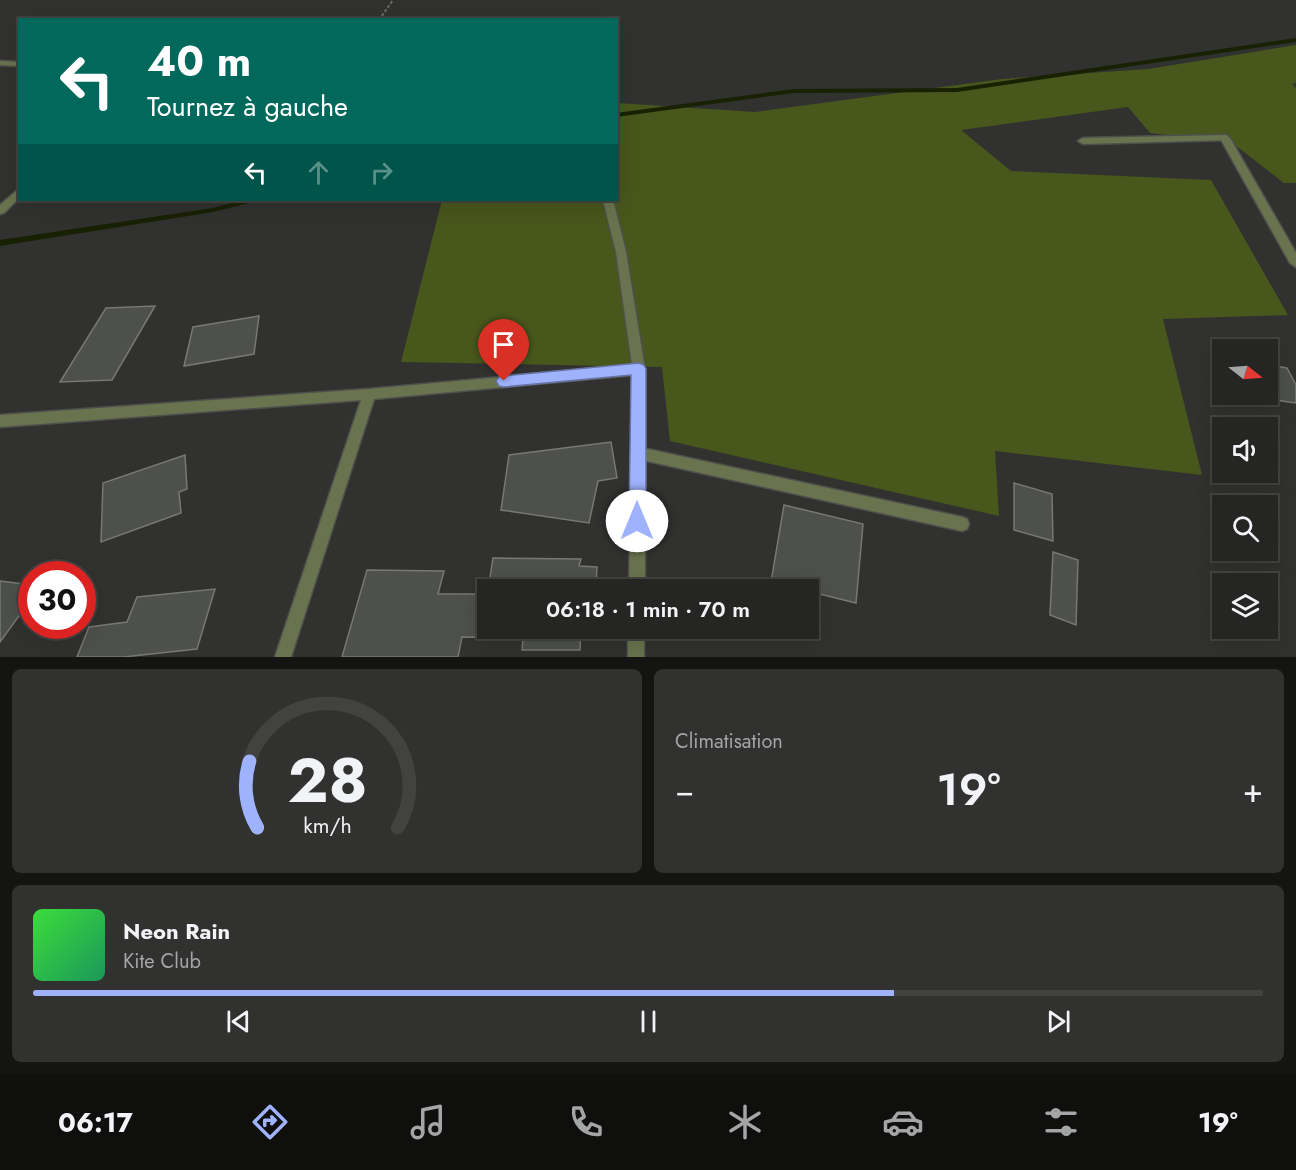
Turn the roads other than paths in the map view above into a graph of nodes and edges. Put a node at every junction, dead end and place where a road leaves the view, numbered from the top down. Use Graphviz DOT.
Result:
graph roads {
  1 [pos="0,63"];
  2 [pos="18,64"];
  3 [pos="1083,141"];
  4 [pos="18,193"];
  5 [pos="608,201"];
  6 [pos="0,212"];
  7 [pos="1296,263"];
  8 [pos="639,369"];
  9 [pos="369,394"];
  10 [pos="0,421"];
  11 [pos="638,453"];
  12 [pos="962,524"];
  13 [pos="637,579"];
  14 [pos="636,639"];
  15 [pos="282,657"];
  16 [pos="636,657"];
  1 -- 2 [label="street"];
  3 -- 7 [label="street"];
  4 -- 6 [label="street"];
  5 -- 8 [label="street"];
  8 -- 9 [label="street"];
  8 -- 11 [label="street"];
  9 -- 10 [label="street"];
  9 -- 15 [label="street"];
  11 -- 12 [label="street"];
  11 -- 13 [label="street"];
  14 -- 16 [label="street"];
}
